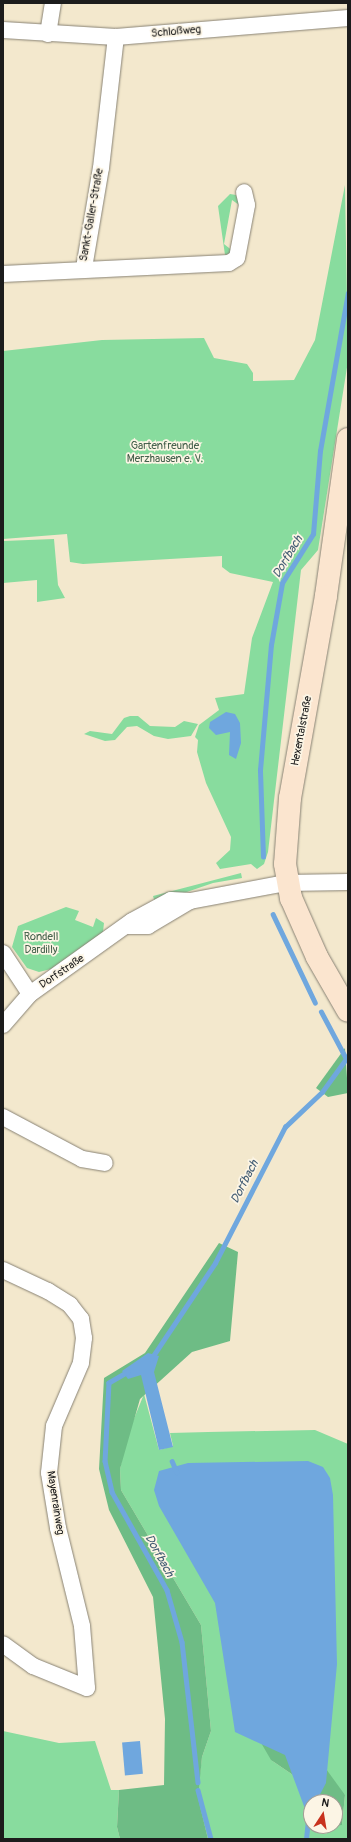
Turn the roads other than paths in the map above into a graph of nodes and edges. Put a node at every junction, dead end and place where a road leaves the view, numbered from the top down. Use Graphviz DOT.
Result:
graph roads {
  1 [pos="53,3"];
  2 [pos="348,18"];
  3 [pos="3,30"];
  4 [pos="48,34"];
  5 [pos="116,37"];
  6 [pos="244,192"];
  7 [pos="84,268"];
  8 [pos="3,274"];
  9 [pos="348,439"];
  10 [pos="348,882"];
  11 [pos="286,883"];
  12 [pos="3,952"];
  13 [pos="30,994"];
  14 [pos="348,1011"];
  15 [pos="3,1025"];
  16 [pos="3,1117"];
  17 [pos="105,1163"];
  18 [pos="3,1270"];
  19 [pos="3,1644"];
  1 -- 4 [label="street"];
  2 -- 5 [label="street, Schloßweg"];
  3 -- 4 [label="street, Schloßweg"];
  4 -- 5 [label="street, Schloßweg"];
  5 -- 7 [label="street, Sankt-Galler-Straße"];
  6 -- 7 [label="street, Sankt-Galler-Straße"];
  7 -- 8 [label="street"];
  9 -- 11 [label="main road, Hexentalstraße"];
  10 -- 11 [label="street, Dorfstraße"];
  11 -- 13 [label="street, Dorfstraße"];
  11 -- 14 [label="main road, Hexentalstraße"];
  12 -- 13 [label="street"];
  13 -- 15 [label="street, Dorfstraße"];
  16 -- 17 [label="street"];
  18 -- 19 [label="street, Mayenrainweg"];
}
